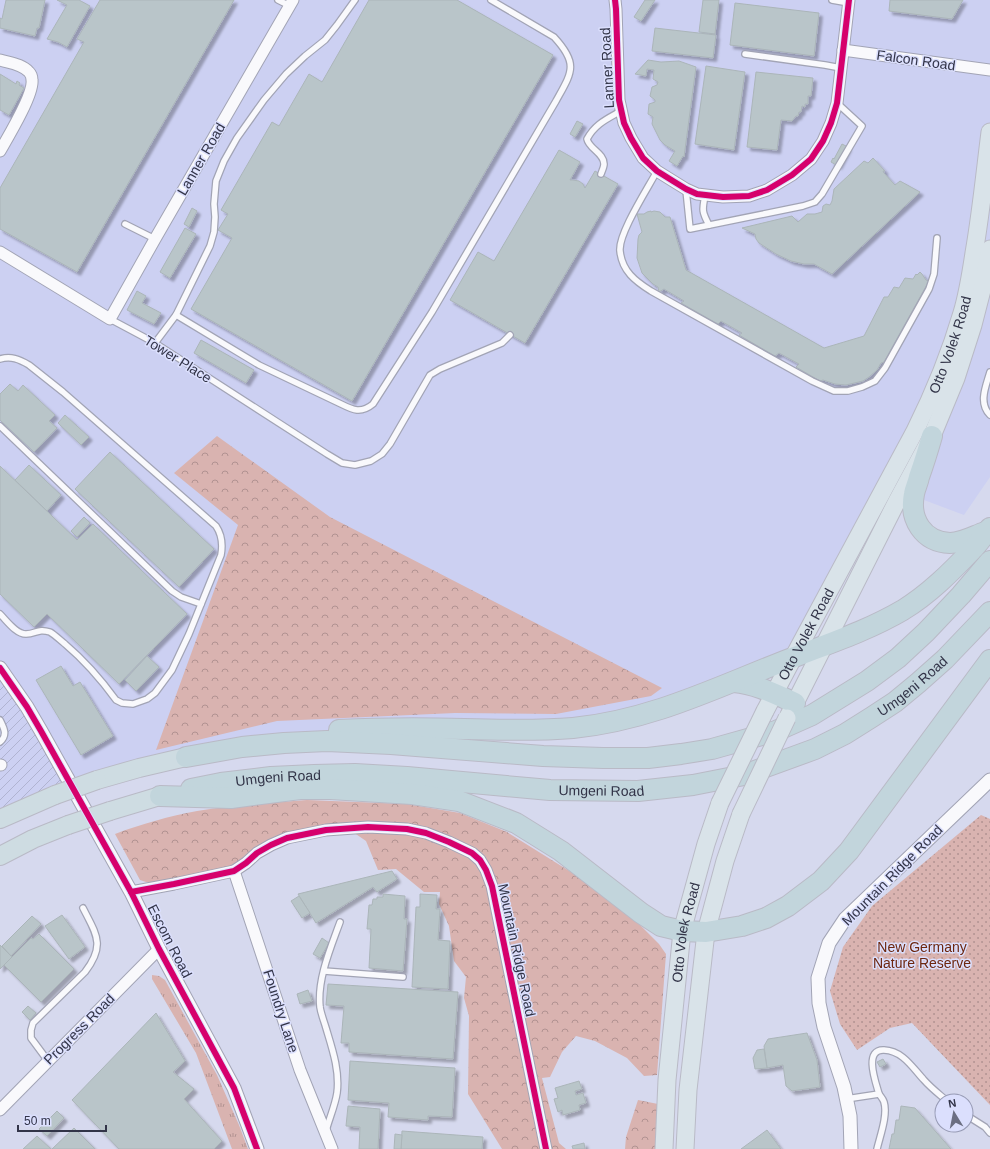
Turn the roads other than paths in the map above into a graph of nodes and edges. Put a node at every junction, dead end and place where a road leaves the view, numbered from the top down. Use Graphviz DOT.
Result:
graph roads {
  1 [pos="278,0"];
  2 [pos="355,0"];
  3 [pos="491,0"];
  4 [pos="615,0"];
  5 [pos="832,0"];
  6 [pos="849,1"];
  7 [pos="292,3"];
  8 [pos="843,50"];
  9 [pos="744,54"];
  10 [pos="0,60"];
  11 [pos="841,68"];
  12 [pos="990,70"];
  13 [pos="837,103"];
  14 [pos="621,111"];
  15 [pos="990,132"];
  16 [pos="0,151"];
  17 [pos="658,171"];
  18 [pos="601,174"];
  19 [pos="686,189"];
  20 [pos="705,196"];
  21 [pos="125,224"];
  22 [pos="709,225"];
  23 [pos="937,238"];
  24 [pos="155,239"];
  25 [pos="990,249"];
  26 [pos="0,252"];
  27 [pos="176,315"];
  28 [pos="110,319"];
  29 [pos="510,335"];
  30 [pos="155,343"];
  31 [pos="0,359"];
  32 [pos="990,372"];
  33 [pos="990,415"];
  34 [pos="0,426"];
  35 [pos="932,436"];
  36 [pos="988,530"];
  37 [pos="990,561"];
  38 [pos="201,604"];
  39 [pos="990,612"];
  40 [pos="0,614"];
  41 [pos="824,646"];
  42 [pos="793,658"];
  43 [pos="990,660"];
  44 [pos="0,668"];
  45 [pos="734,682"];
  46 [pos="775,694"];
  47 [pos="791,710"];
  48 [pos="0,720"];
  49 [pos="0,742"];
  50 [pos="186,757"];
  51 [pos="990,780"];
  52 [pos="160,796"];
  53 [pos="0,819"];
  54 [pos="0,856"];
  55 [pos="234,871"];
  56 [pos="131,892"];
  57 [pos="83,908"];
  58 [pos="340,922"];
  59 [pos="682,931"];
  60 [pos="706,932"];
  61 [pos="159,949"];
  62 [pos="324,971"];
  63 [pos="403,977"];
  64 [pos="48,1061"];
  65 [pos="939,1093"];
  66 [pos="879,1094"];
  67 [pos="846,1099"];
  68 [pos="0,1110"];
  69 [pos="974,1120"];
  70 [pos="990,1133"];
  71 [pos="325,1134"];
  72 [pos="257,1149"];
  73 [pos="332,1149"];
  74 [pos="546,1149"];
  75 [pos="664,1149"];
  76 [pos="685,1149"];
  77 [pos="851,1149"];
  78 [pos="877,1149"];
  1 -- 7 [label="lane"];
  2 -- 27 [label="lane"];
  3 -- 27 [label="lane"];
  4 -- 14 [label="street, Lanner Road"];
  5 -- 6 [label="lane"];
  6 -- 8 [label="street, Lanner Road"];
  7 -- 24 [label="street, Lanner Road"];
  8 -- 11 [label="street, Lanner Road"];
  8 -- 12 [label="street, Falcon Road"];
  9 -- 11 [label="lane"];
  10 -- 16 [label="street"];
  11 -- 13 [label="street, Lanner Road"];
  13 -- 20 [label="street, Lanner Road"];
  13 -- 22 [label="lane"];
  14 -- 17 [label="street, Lanner Road"];
  14 -- 18 [label="lane"];
  15 -- 42 [label="main road, Otto Volek Road"];
  17 -- 19 [label="street, Lanner Road"];
  17 -- 23 [label="lane"];
  19 -- 20 [label="street, Lanner Road"];
  19 -- 22 [label="lane"];
  20 -- 22 [label="lane"];
  21 -- 24 [label="lane"];
  24 -- 28 [label="street, Lanner Road"];
  25 -- 35 [label="main road, Otto Volek Road"];
  26 -- 28 [label="street, Tower Place"];
  27 -- 30 [label="lane"];
  28 -- 30 [label="lane, Tower Place"];
  29 -- 30 [label="lane, Tower Place"];
  31 -- 38 [label="lane"];
  32 -- 33 [label="lane"];
  34 -- 38 [label="lane"];
  35 -- 36 [label="highway"];
  35 -- 41 [label="main road, Otto Volek Road"];
  36 -- 41 [label="highway"];
  37 -- 50 [label="highway, Umgeni Road"];
  38 -- 40 [label="lane"];
  39 -- 52 [label="highway, Umgeni Road"];
  41 -- 42 [label="highway"];
  41 -- 47 [label="main road, Otto Volek Road"];
  42 -- 45 [label="highway"];
  42 -- 46 [label="main road, Otto Volek Road"];
  43 -- 60 [label="highway"];
  44 -- 56 [label="street, Escom Road"];
  45 -- 46 [label="highway"];
  45 -- 50 [label="highway"];
  46 -- 47 [label="highway"];
  46 -- 59 [label="main road, Otto Volek Road, bridge"];
  47 -- 60 [label="main road, Otto Volek Road, bridge"];
  48 -- 49 [label="lane"];
  50 -- 53 [label="highway, bridge"];
  51 -- 67 [label="street, Mountain Ridge Road"];
  52 -- 54 [label="highway, bridge"];
  52 -- 59 [label="highway"];
  55 -- 56 [label="street, Mountain Ridge Road"];
  55 -- 71 [label="street, Foundry Lane"];
  55 -- 74 [label="street, Mountain Ridge Road"];
  56 -- 61 [label="street, Escom Road"];
  57 -- 64 [label="lane"];
  58 -- 62 [label="lane"];
  59 -- 60 [label="highway"];
  59 -- 75 [label="main road, Otto Volek Road"];
  60 -- 76 [label="main road, Otto Volek Road"];
  61 -- 64 [label="street, Progress Road"];
  61 -- 72 [label="street, Escom Road"];
  62 -- 63 [label="lane"];
  62 -- 71 [label="lane"];
  64 -- 68 [label="street, Progress Road"];
  65 -- 66 [label="lane"];
  66 -- 67 [label="lane"];
  66 -- 78 [label="lane"];
  67 -- 77 [label="street, Mountain Ridge Road"];
  69 -- 70 [label="lane"];
  71 -- 73 [label="street, Foundry Lane"];
}
